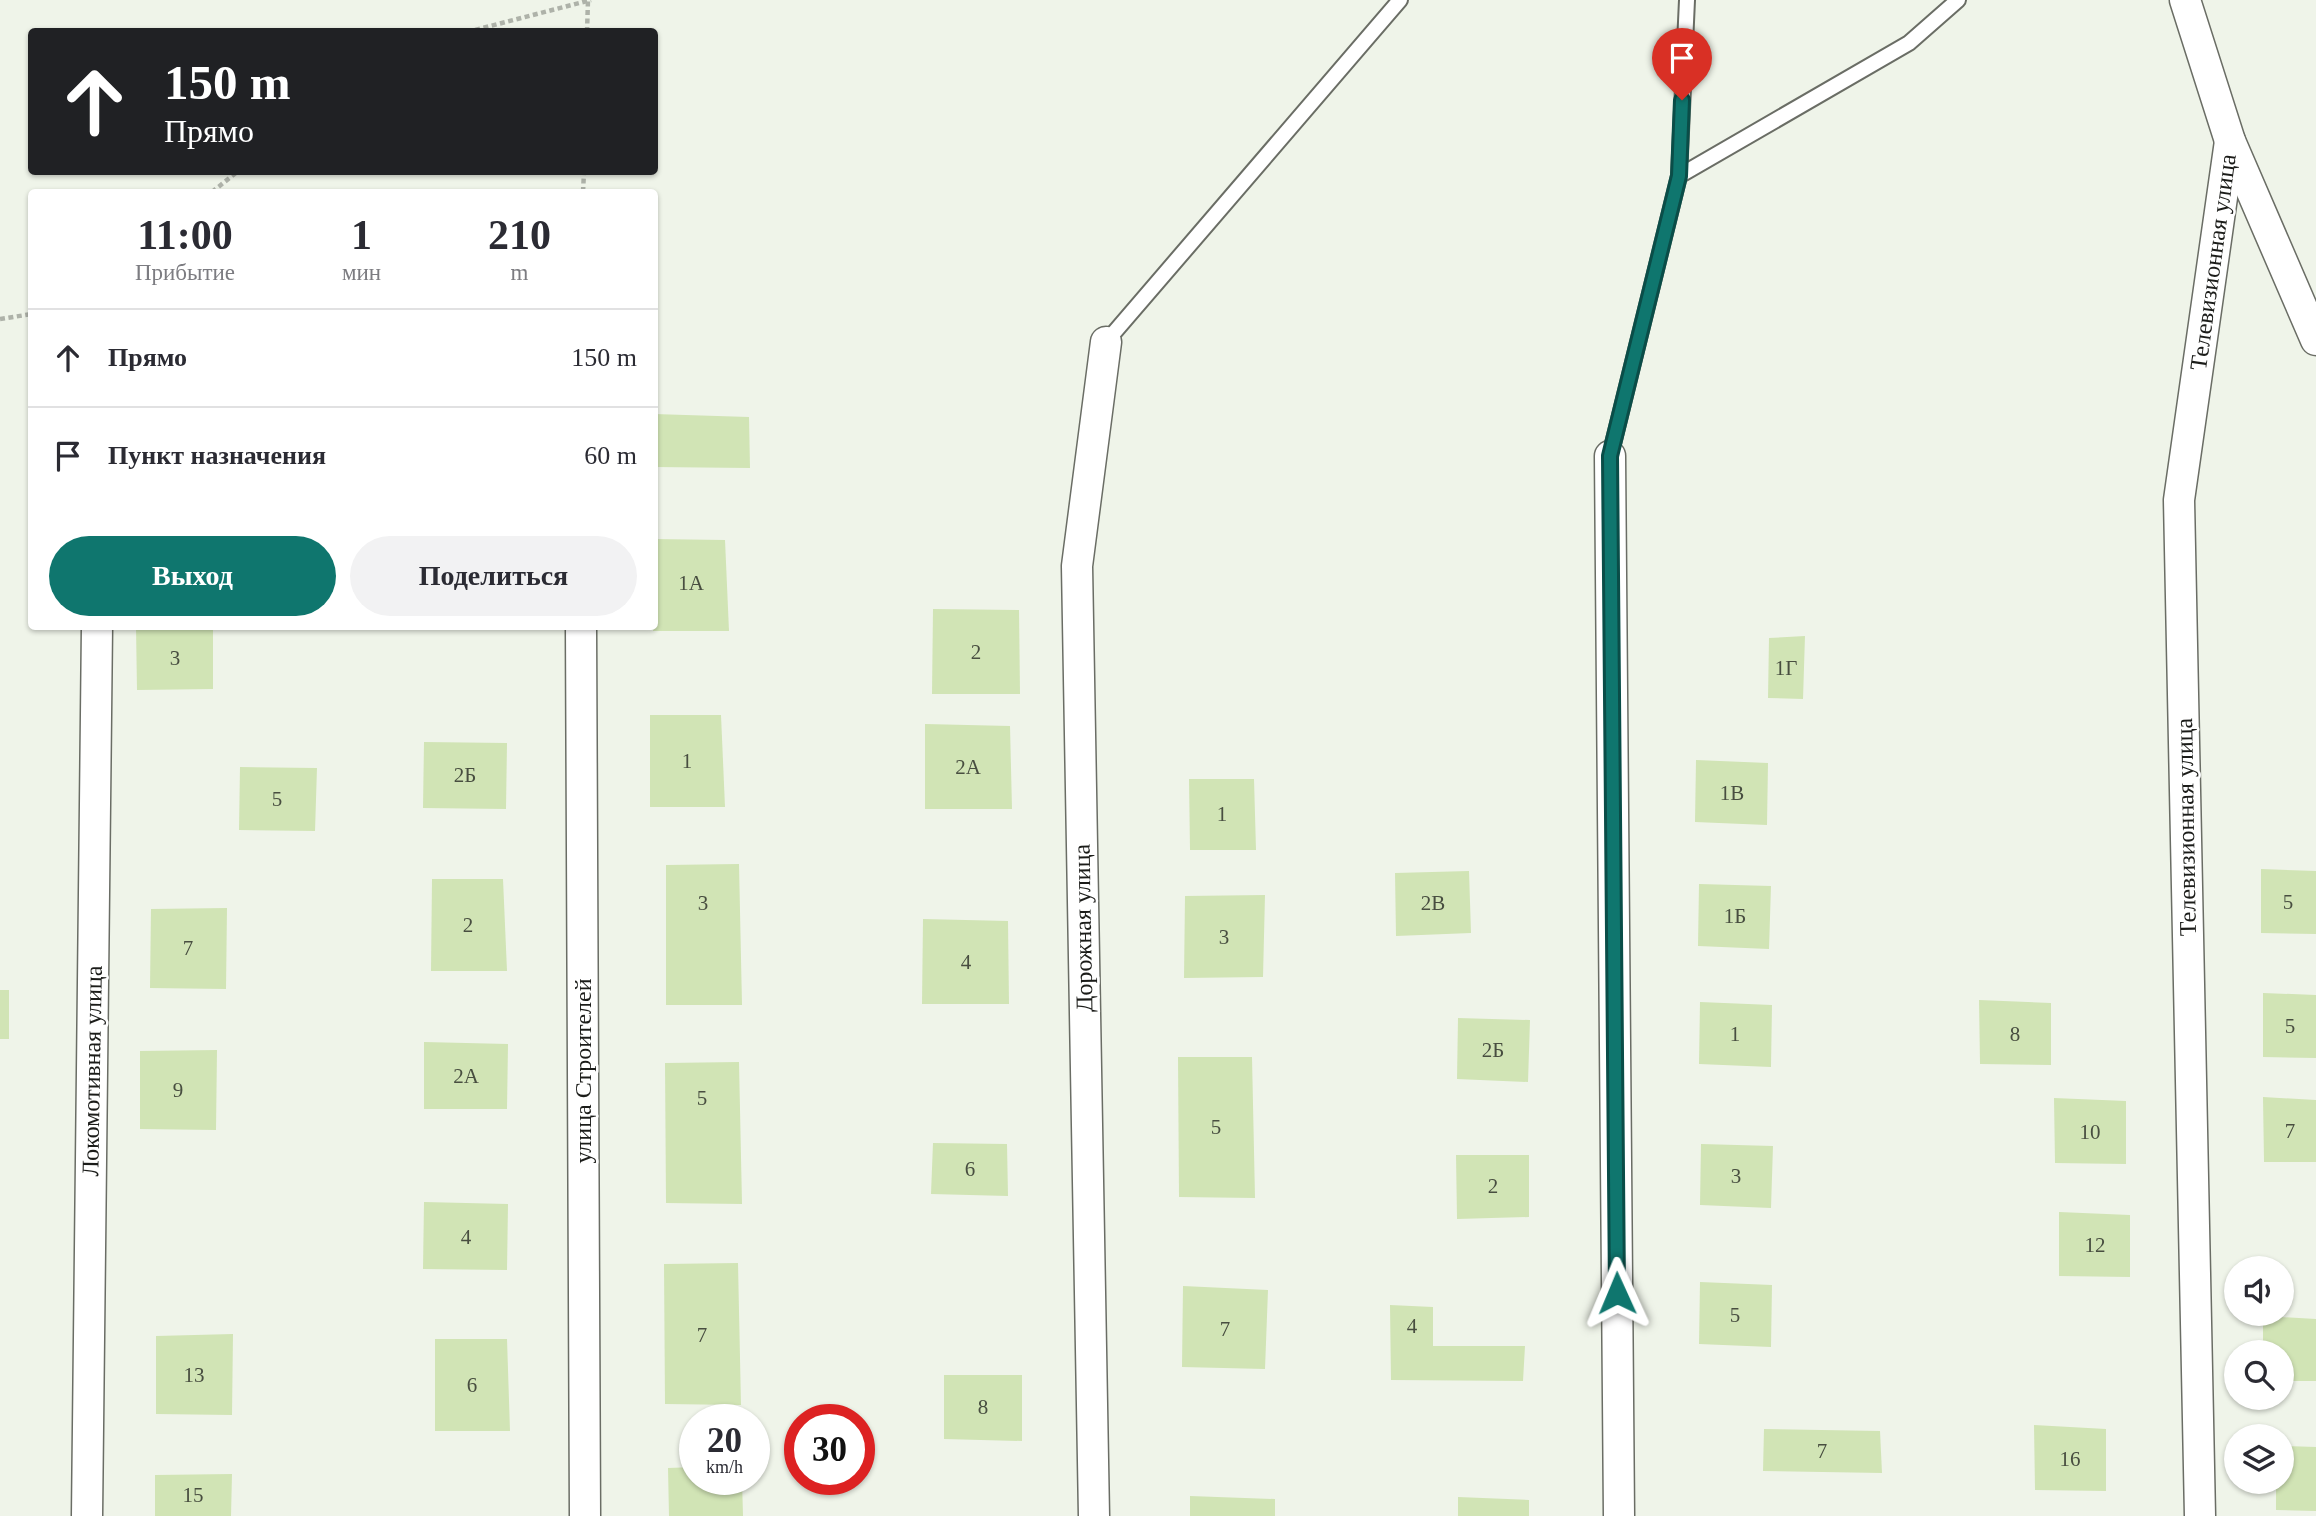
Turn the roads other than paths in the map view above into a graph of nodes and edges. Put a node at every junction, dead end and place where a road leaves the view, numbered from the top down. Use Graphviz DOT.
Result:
graph roads {
  1 [pos="1400,0"];
  2 [pos="1687,0"];
  3 [pos="1958,0"];
  4 [pos="2185,0"];
  5 [pos="2230,141"];
  6 [pos="1679,176"];
  7 [pos="2316,340"];
  8 [pos="1106,342"];
  9 [pos="1610,456"];
  10 [pos="97,630"];
  11 [pos="581,630"];
  12 [pos="87,1516"];
  13 [pos="585,1516"];
  14 [pos="1094,1516"];
  15 [pos="1619,1516"];
  16 [pos="2200,1516"];
  1 -- 8 [label="lane"];
  2 -- 6 [label="lane"];
  3 -- 6 [label="lane"];
  4 -- 5 [label="street"];
  5 -- 7 [label="street"];
  5 -- 16 [label="street, Телевизионная улица"];
  6 -- 9 [label="lane"];
  8 -- 14 [label="street, Дорожная улица"];
  9 -- 15 [label="street"];
  10 -- 12 [label="street, Локомотивная улица"];
  11 -- 13 [label="street, улица Строителей"];
}
